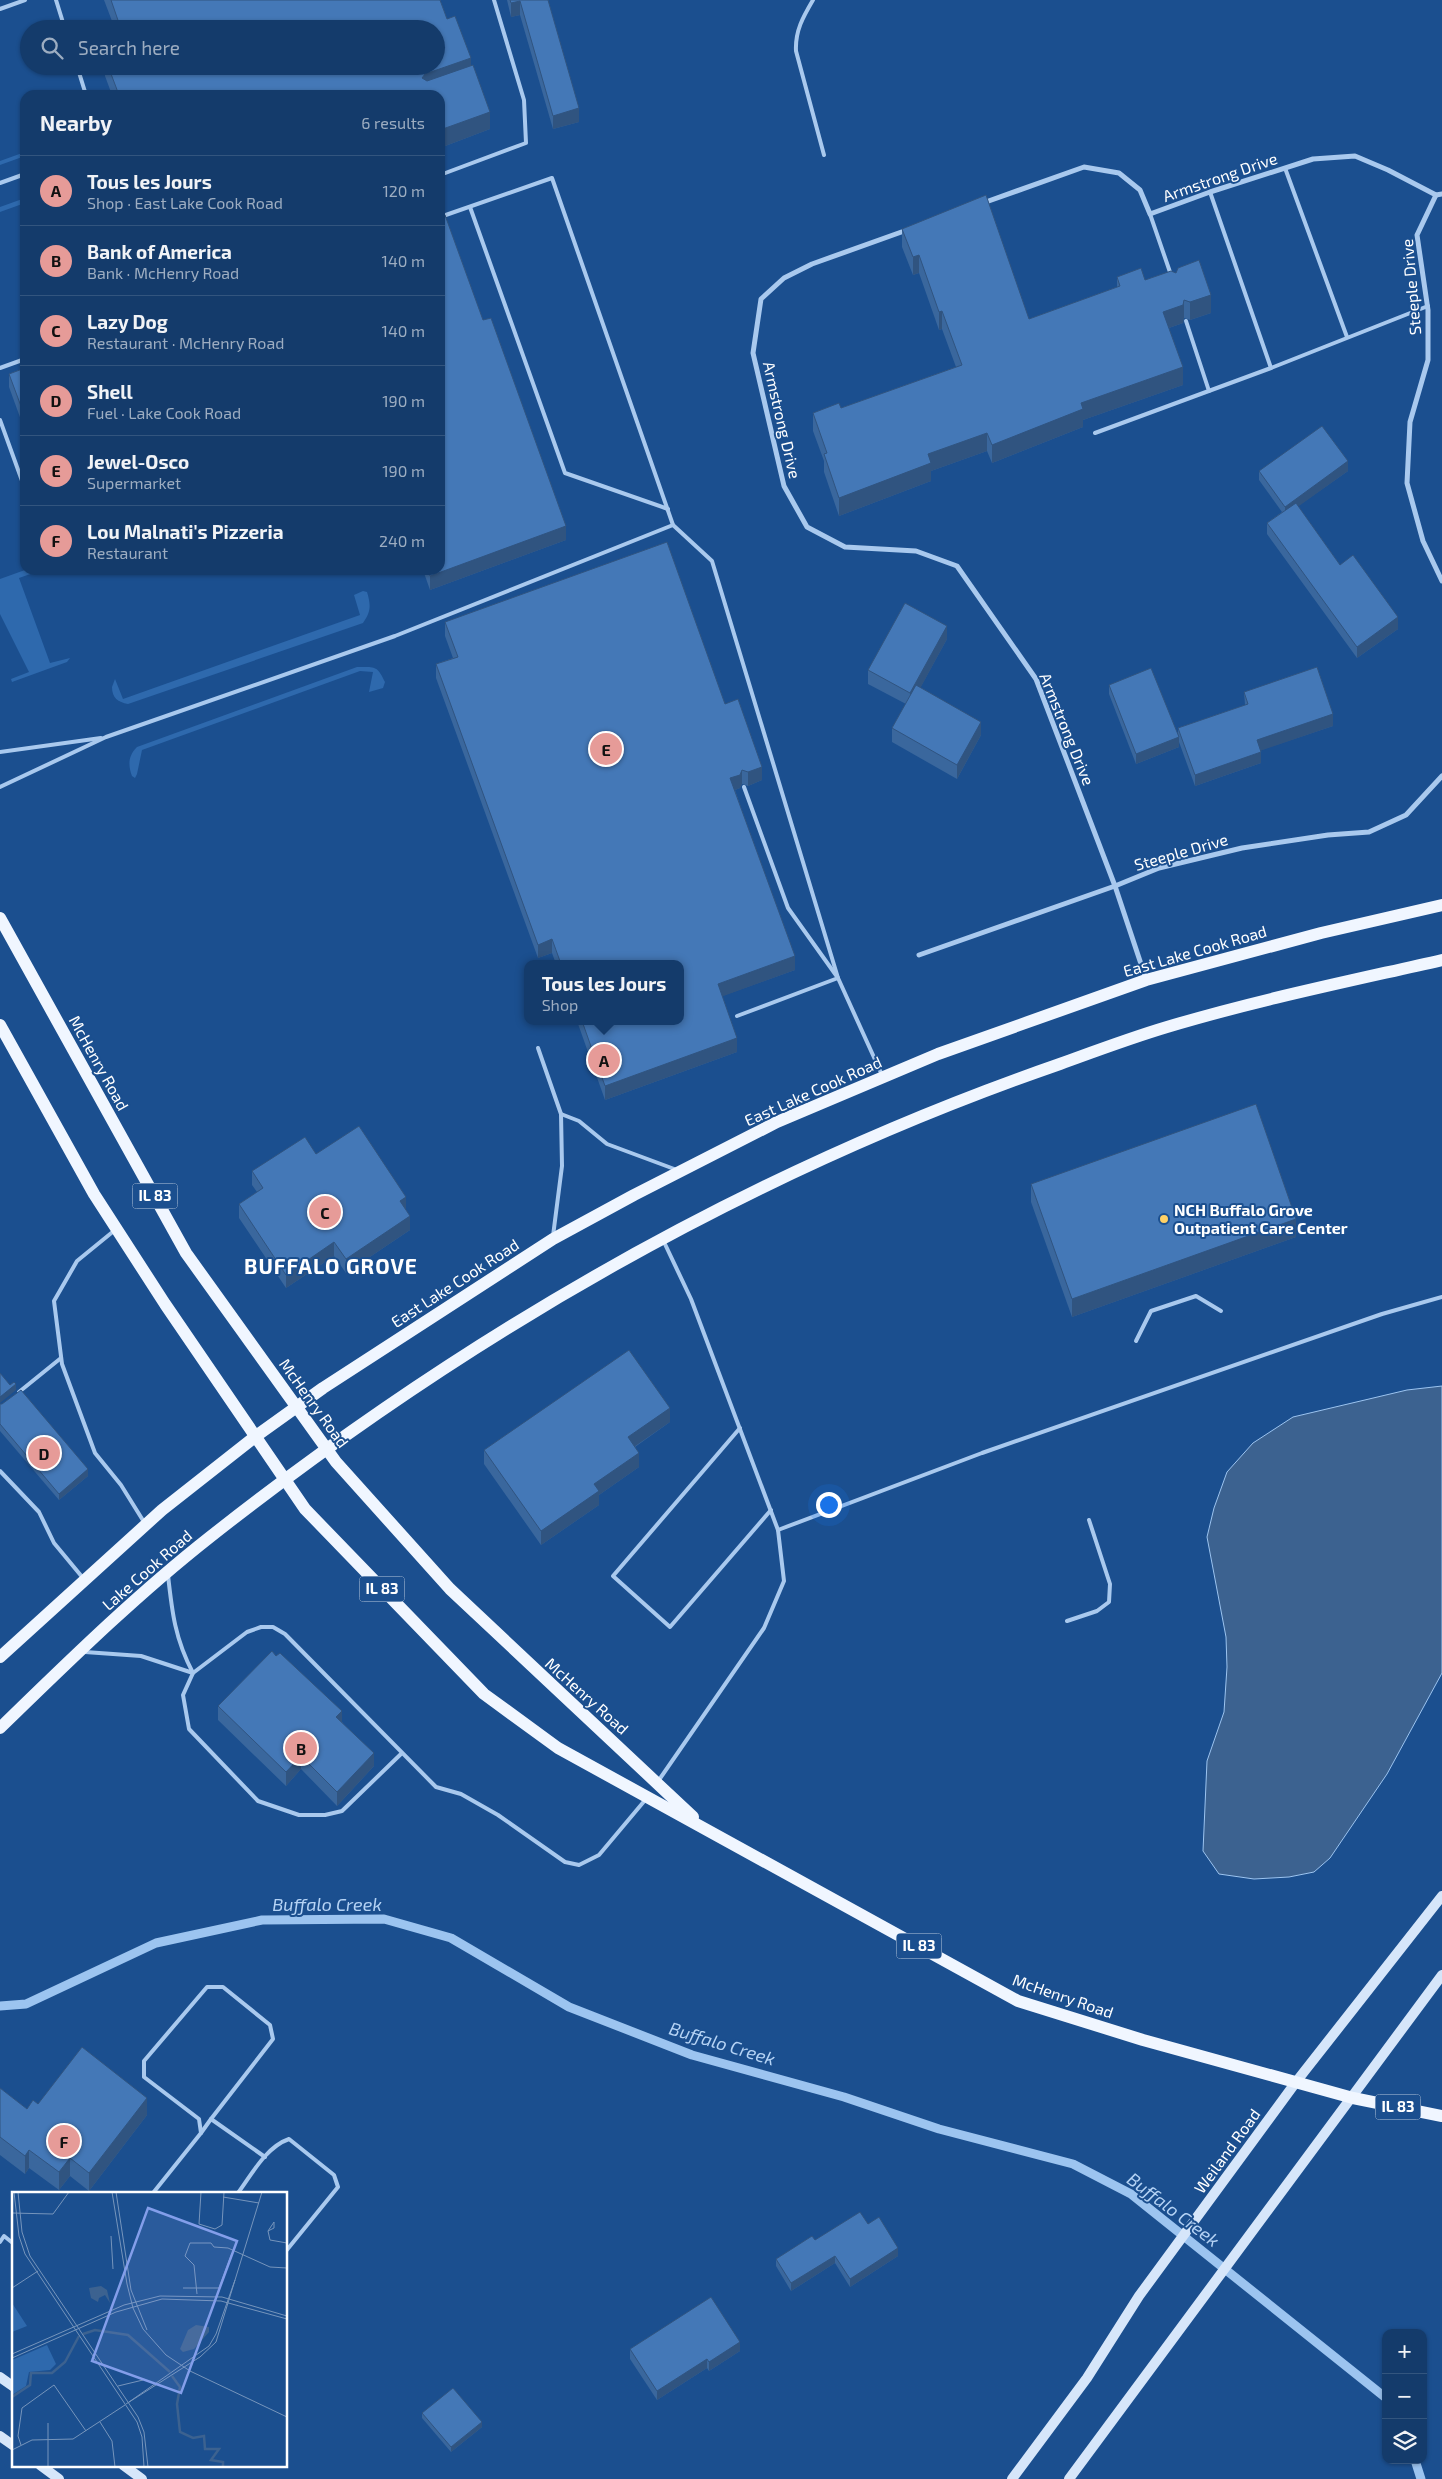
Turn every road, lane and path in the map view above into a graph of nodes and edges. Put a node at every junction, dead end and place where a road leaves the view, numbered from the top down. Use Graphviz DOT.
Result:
graph roads {
  1 [pos="25,0"];
  2 [pos="56,0"];
  3 [pos="494,0"];
  4 [pos="813,0"];
  5 [pos="0,9"];
  6 [pos="62,20"];
  7 [pos="80,75"];
  8 [pos="84,90"];
  9 [pos="824,155"];
  10 [pos="1284,168"];
  11 [pos="445,173"];
  12 [pos="20,176"];
  13 [pos="0,183"];
  14 [pos="1210,192"];
  15 [pos="1439,195"];
  16 [pos="981,204"];
  17 [pos="470,207"];
  18 [pos="1150,214"];
  19 [pos="445,215"];
  20 [pos="915,227"];
  21 [pos="1171,278"];
  22 [pos="1428,306"];
  23 [pos="1186,322"];
  24 [pos="1347,337"];
  25 [pos="20,362"];
  26 [pos="0,368"];
  27 [pos="1271,368"];
  28 [pos="1209,391"];
  29 [pos="0,420"];
  30 [pos="1095,433"];
  31 [pos="20,475"];
  32 [pos="668,509"];
  33 [pos="673,525"];
  34 [pos="1442,581"];
  35 [pos="106,737"];
  36 [pos="0,752"];
  37 [pos="1442,776"];
  38 [pos="0,787"];
  39 [pos="744,787"];
  40 [pos="1115,886"];
  41 [pos="1442,905"];
  42 [pos="0,918"];
  43 [pos="918,955"];
  44 [pos="1442,960"];
  45 [pos="838,978"];
  46 [pos="1146,980"];
  47 [pos="737,1016"];
  48 [pos="0,1025"];
  49 [pos="538,1048"];
  50 [pos="883,1077"];
  51 [pos="561,1114"];
  52 [pos="680,1171"];
  53 [pos="116,1229"];
  54 [pos="662,1238"];
  55 [pos="553,1239"];
  56 [pos="1442,1297"];
  57 [pos="1221,1311"];
  58 [pos="1136,1341"];
  59 [pos="61,1358"];
  60 [pos="15,1396"];
  61 [pos="296,1407"];
  62 [pos="740,1428"];
  63 [pos="256,1436"];
  64 [pos="326,1449"];
  65 [pos="0,1471"];
  66 [pos="285,1480"];
  67 [pos="771,1510"];
  68 [pos="1089,1520"];
  69 [pos="146,1524"];
  70 [pos="778,1530"];
  71 [pos="168,1572"];
  72 [pos="84,1580"];
  73 [pos="1067,1621"];
  74 [pos="78,1652"];
  75 [pos="0,1657"];
  76 [pos="193,1673"];
  77 [pos="0,1728"];
  78 [pos="402,1753"];
  79 [pos="657,1782"];
  80 [pos="648,1797"];
  81 [pos="704,1828"];
  82 [pos="1442,1896"];
  83 [pos="1442,1976"];
  84 [pos="1296,2082"];
  85 [pos="1353,2098"];
  86 [pos="1442,2116"];
  87 [pos="211,2119"];
  88 [pos="201,2133"];
  89 [pos="264,2158"];
  90 [pos="154,2192"];
  91 [pos="239,2192"];
  92 [pos="2,2235"];
  93 [pos="0,2242"];
  94 [pos="288,2249"];
  95 [pos="0,2377"];
  96 [pos="12,2386"];
  97 [pos="0,2436"];
  98 [pos="12,2445"];
  99 [pos="41,2466"];
  100 [pos="124,2466"];
  101 [pos="59,2479"];
  102 [pos="142,2479"];
  103 [pos="1012,2479"];
  104 [pos="1069,2479"];
  1 -- 5 [label="lane"];
  2 -- 6 [label="lane"];
  3 -- 11 [label="lane"];
  4 -- 9 [label="lane"];
  7 -- 8 [label="lane"];
  10 -- 14 [label="street, Armstrong Drive"];
  10 -- 15 [label="street, Armstrong Drive"];
  10 -- 24 [label="lane"];
  12 -- 13 [label="lane"];
  14 -- 18 [label="street, Armstrong Drive"];
  14 -- 27 [label="lane"];
  15 -- 22 [label="street, Steeple Drive"];
  16 -- 18 [label="street, Armstrong Drive"];
  17 -- 19 [label="lane"];
  17 -- 32 [label="lane"];
  17 -- 32 [label="lane"];
  18 -- 21 [label="lane"];
  20 -- 40 [label="street, Armstrong Drive"];
  22 -- 24 [label="lane"];
  22 -- 34 [label="street, Steeple Drive"];
  23 -- 28 [label="lane"];
  24 -- 27 [label="lane"];
  25 -- 26 [label="lane"];
  27 -- 28 [label="lane"];
  28 -- 30 [label="lane"];
  29 -- 31 [label="lane"];
  32 -- 33 [label="lane"];
  33 -- 35 [label="lane"];
  33 -- 45 [label="lane"];
  35 -- 36 [label="lane"];
  35 -- 38 [label="lane"];
  37 -- 40 [label="street, Steeple Drive"];
  39 -- 45 [label="lane"];
  40 -- 43 [label="street, Steeple Drive"];
  40 -- 46 [label="street, Armstrong Drive"];
  41 -- 46 [label="main road, East Lake Cook Road"];
  42 -- 61 [label="main road, McHenry Road / IL 83"];
  44 -- 54 [label="main road"];
  45 -- 47 [label="lane"];
  45 -- 50 [label="lane"];
  46 -- 50 [label="main road, East Lake Cook Road"];
  48 -- 53 [label="main road, McHenry Road / IL 83"];
  49 -- 51 [label="lane"];
  50 -- 52 [label="main road, East Lake Cook Road"];
  51 -- 52 [label="lane"];
  51 -- 55 [label="lane"];
  52 -- 55 [label="main road, East Lake Cook Road"];
  53 -- 59 [label="lane"];
  53 -- 63 [label="main road, McHenry Road / IL 83"];
  54 -- 62 [label="lane"];
  54 -- 64 [label="main road"];
  55 -- 61 [label="main road, East Lake Cook Road"];
  56 -- 70 [label="lane"];
  57 -- 58 [label="lane"];
  59 -- 60 [label="lane"];
  59 -- 69 [label="lane"];
  61 -- 63 [label="main road, East Lake Cook Road"];
  61 -- 64 [label="main road, McHenry Road / IL 83"];
  62 -- 67 [label="lane"];
  62 -- 67 [label="lane"];
  63 -- 66 [label="main road, McHenry Road / IL 83"];
  63 -- 69 [label="main road, Lake Cook Road"];
  64 -- 66 [label="main road, Lake Cook Road"];
  64 -- 79 [label="main road, McHenry Road / IL 83"];
  65 -- 72 [label="lane"];
  66 -- 71 [label="main road, Lake Cook Road"];
  66 -- 80 [label="main road, McHenry Road / IL 83"];
  67 -- 70 [label="lane"];
  68 -- 73 [label="lane"];
  69 -- 72 [label="main road, Lake Cook Road"];
  70 -- 79 [label="lane"];
  71 -- 74 [label="main road, Lake Cook Road"];
  71 -- 76 [label="lane"];
  72 -- 75 [label="main road, Lake Cook Road"];
  74 -- 76 [label="lane"];
  74 -- 77 [label="main road, Lake Cook Road"];
  76 -- 78 [label="lane"];
  76 -- 78 [label="lane"];
  78 -- 80 [label="lane"];
  79 -- 81 [label="main road, McHenry Road / IL 83"];
  80 -- 81 [label="main road, McHenry Road / IL 83"];
  81 -- 84 [label="main road, McHenry Road / IL 83"];
  82 -- 84 [label="main road, Weiland Road"];
  83 -- 85 [label="main road"];
  84 -- 85 [label="main road, McHenry Road / IL 83"];
  84 -- 103 [label="main road, Weiland Road"];
  85 -- 86 [label="main road, McHenry Road / IL 83"];
  85 -- 104 [label="main road"];
  87 -- 88 [label="lane"];
  87 -- 88 [label="lane"];
  87 -- 89 [label="lane"];
  88 -- 90 [label="lane"];
  89 -- 91 [label="lane"];
  89 -- 94 [label="lane"];
  92 -- 93 [label="lane"];
  95 -- 96 [label="main road"];
  97 -- 98 [label="main road"];
  99 -- 101 [label="main road"];
  100 -- 102 [label="main road"];
}
